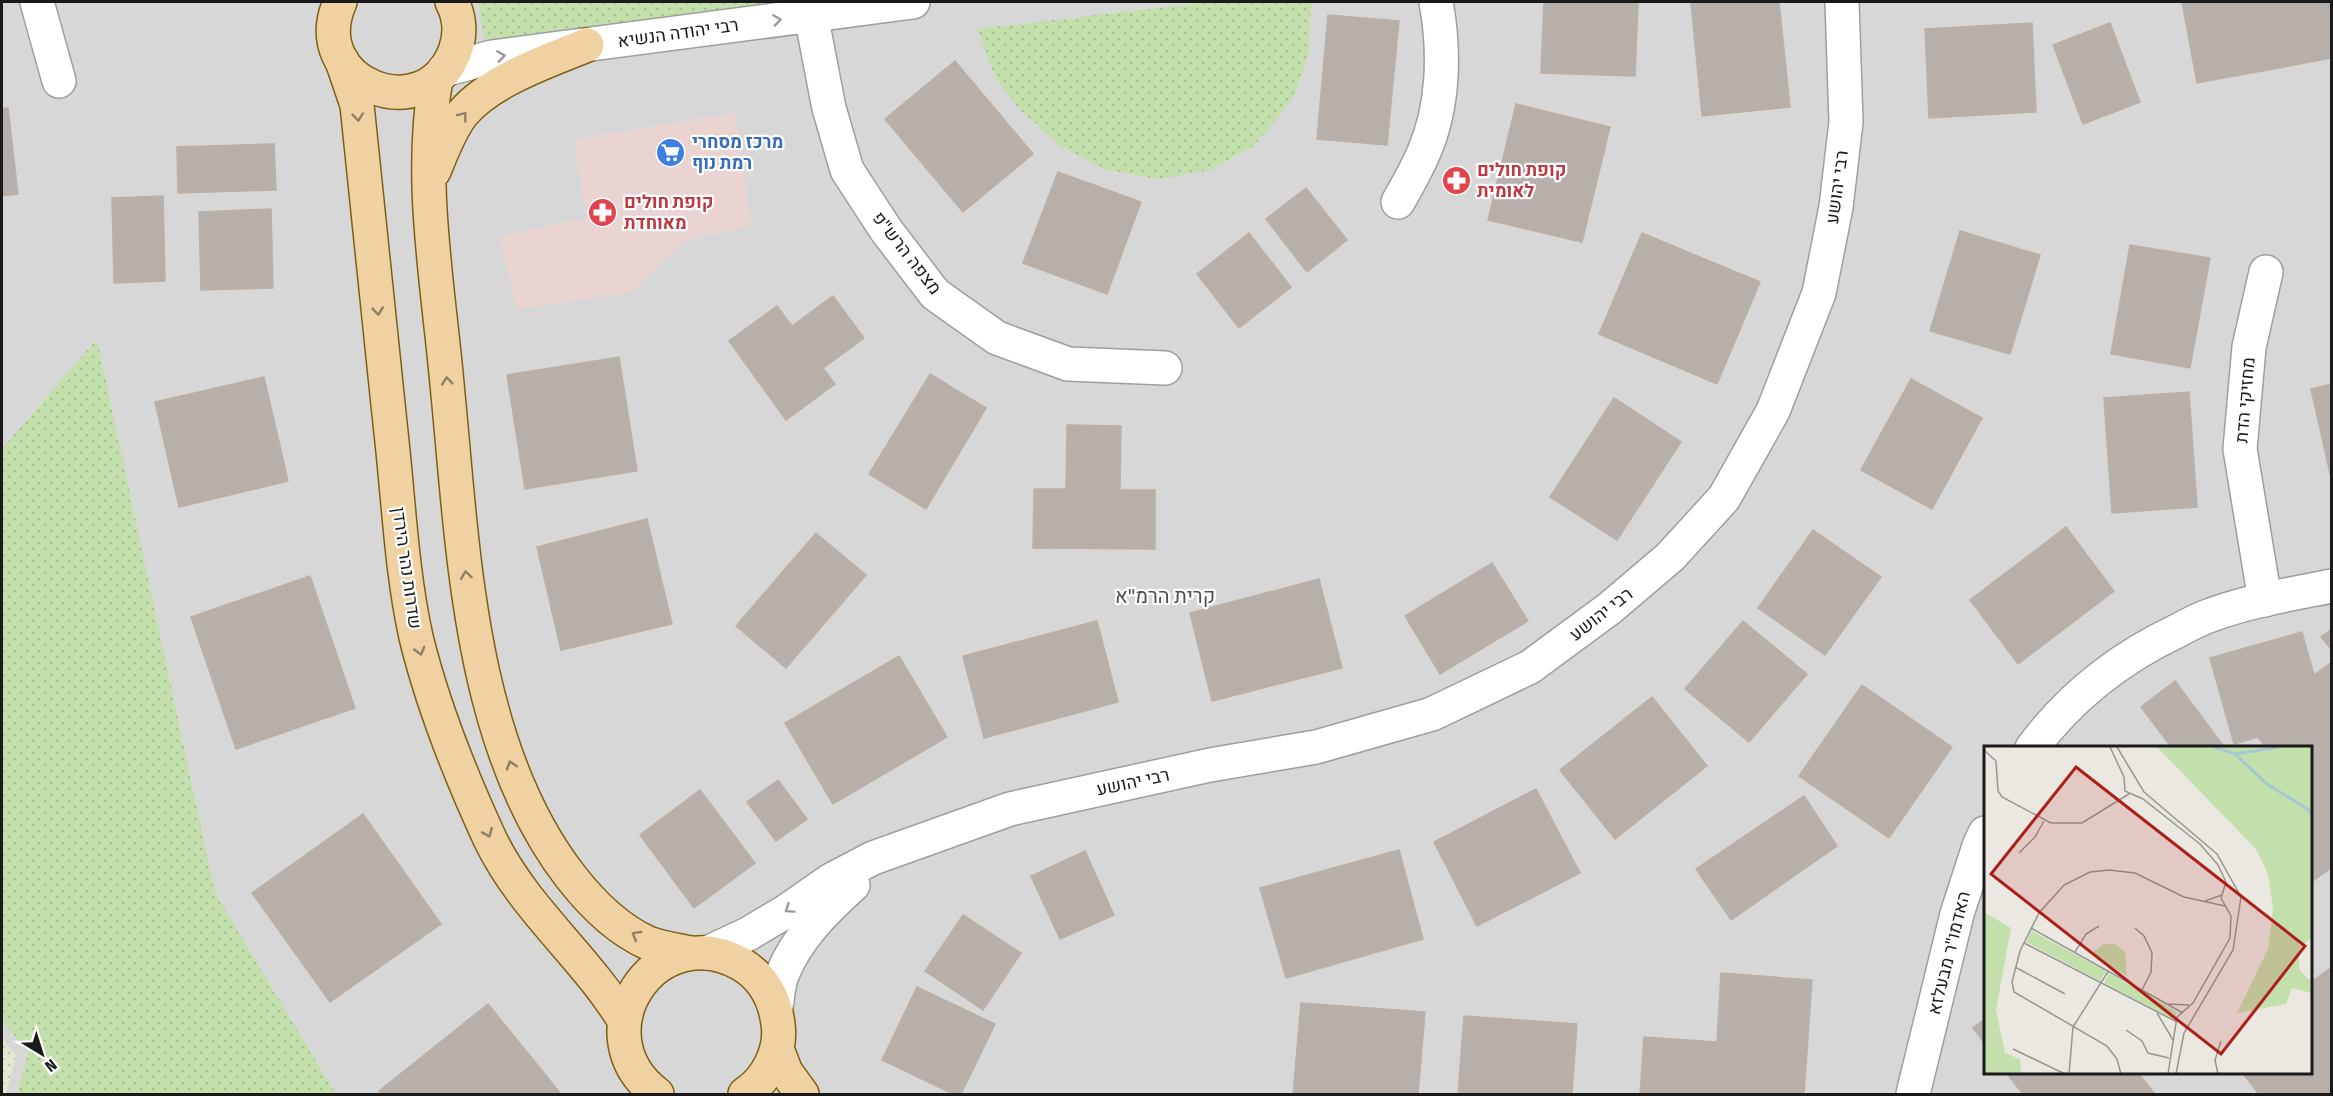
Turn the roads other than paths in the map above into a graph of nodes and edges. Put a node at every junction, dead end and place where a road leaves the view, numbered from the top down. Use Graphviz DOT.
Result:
graph roads {
  1 [pos="37,2"];
  2 [pos="452,2"];
  3 [pos="913,2"];
  4 [pos="1436,2"];
  5 [pos="1842,2"];
  6 [pos="338,5"];
  7 [pos="811,15"];
  8 [pos="587,45"];
  9 [pos="342,62"];
  10 [pos="440,74"];
  11 [pos="59,81"];
  12 [pos="428,186"];
  13 [pos="1398,202"];
  14 [pos="2266,272"];
  15 [pos="1165,369"];
  16 [pos="2331,586"];
  17 [pos="2265,600"];
  18 [pos="2034,746"];
  19 [pos="954,828"];
  20 [pos="1984,835"];
  21 [pos="699,953"];
  22 [pos="776,1007"];
  23 [pos="624,1020"];
  24 [pos="1928,1041"];
  25 [pos="777,1049"];
  26 [pos="657,1095"];
  27 [pos="745,1095"];
  28 [pos="802,1095"];
  29 [pos="1913,1095"];
  30 [pos="1923,1095"];
  1 -- 11 [label="street"];
  2 -- 10 [label="main road"];
  3 -- 7 [label="street, רבי יהודה הנשיא"];
  4 -- 13 [label="street"];
  5 -- 19 [label="street, רבי יהושע"];
  6 -- 9 [label="main road, שדרות נהר הירדן"];
  8 -- 7 [label="street, רבי יהודה הנשיא, one-way"];
  7 -- 15 [label="street, מצפה הרש\"פ"];
  10 -- 8 [label="street, רבי יהודה הנשיא, one-way"];
  12 -- 8 [label="main road, one-way"];
  9 -- 10 [label="main road"];
  9 -- 23 [label="main road, שדרות נהר הירדן, one-way"];
  10 -- 12 [label="main road"];
  21 -- 12 [label="main road, one-way"];
  14 -- 17 [label="street, מחזיקי הדת"];
  16 -- 17 [label="street"];
  17 -- 18 [label="street"];
  19 -- 21 [label="street, רבי יהושע, one-way"];
  19 -- 22 [label="street, רבי יהושע"];
  20 -- 24 [label="street, האדמו\"ר מבעלזא"];
  21 -- 22 [label="main road"];
  21 -- 23 [label="main road"];
  22 -- 25 [label="main road"];
  23 -- 26 [label="main road"];
  24 -- 29 [label="street, האדמו\"ר מבעלזא"];
  24 -- 30 [label="street, האדמו\"ר מבעלזא"];
  25 -- 27 [label="main road"];
  25 -- 28 [label="main road"];
}
